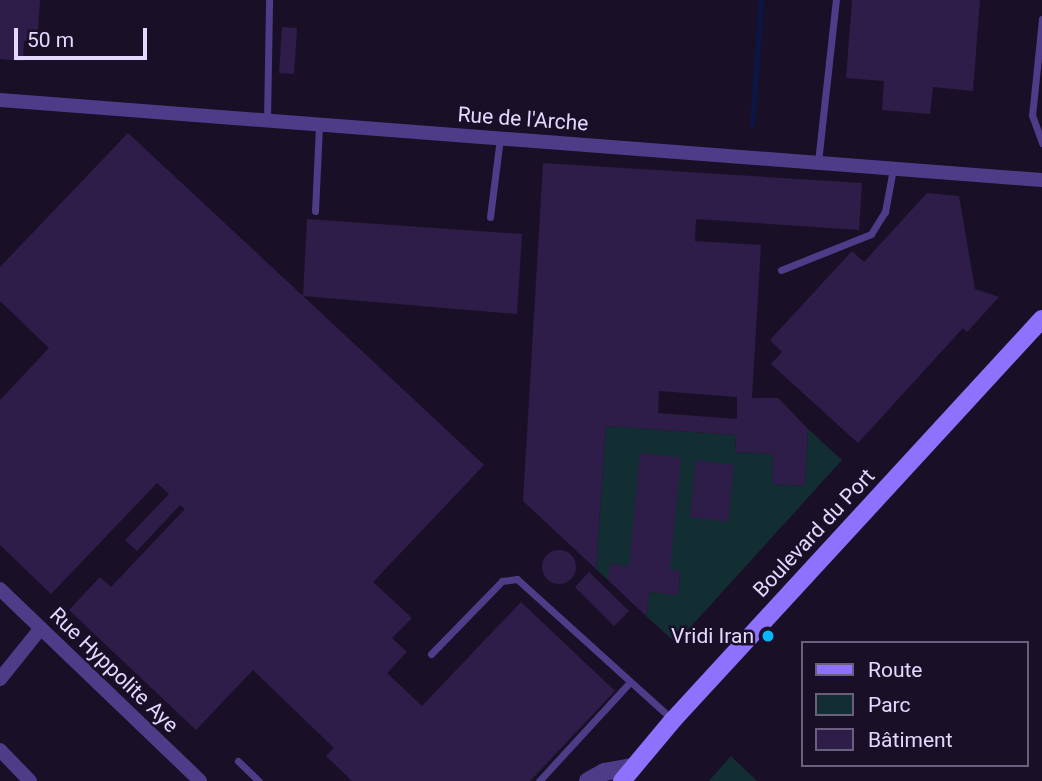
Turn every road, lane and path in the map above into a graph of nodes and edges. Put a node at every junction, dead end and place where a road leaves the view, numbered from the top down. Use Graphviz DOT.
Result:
graph roads {
  1 [pos="269,0"];
  2 [pos="836,0"];
  3 [pos="1042,19"];
  4 [pos="0,100"];
  5 [pos="267,120"];
  6 [pos="319,125"];
  7 [pos="500,138"];
  8 [pos="1042,143"];
  9 [pos="818,163"];
  10 [pos="894,169"];
  11 [pos="1042,180"];
  12 [pos="315,211"];
  13 [pos="490,217"];
  14 [pos="782,270"];
  15 [pos="1042,320"];
  16 [pos="0,589"];
  17 [pos="41,628"];
  18 [pos="431,654"];
  19 [pos="0,679"];
  20 [pos="629,683"];
  21 [pos="673,720"];
  22 [pos="0,750"];
  23 [pos="238,761"];
  24 [pos="627,774"];
  25 [pos="30,781"];
  26 [pos="200,781"];
  27 [pos="259,781"];
  28 [pos="539,781"];
  29 [pos="588,781"];
  1 -- 5 [label="lane"];
  2 -- 9 [label="lane"];
  3 -- 8 [label="lane"];
  4 -- 5 [label="street, Rue de l'Arche"];
  5 -- 6 [label="street, Rue de l'Arche"];
  6 -- 7 [label="street, Rue de l'Arche"];
  6 -- 12 [label="lane"];
  7 -- 9 [label="street, Rue de l'Arche"];
  7 -- 13 [label="lane"];
  9 -- 10 [label="street, Rue de l'Arche"];
  10 -- 11 [label="street, Rue de l'Arche"];
  10 -- 14 [label="lane"];
  15 -- 21 [label="main road, Boulevard du Port"];
  16 -- 17 [label="street, Rue Hyppolite Aye"];
  17 -- 19 [label="street"];
  17 -- 26 [label="street, Rue Hyppolite Aye"];
  18 -- 20 [label="lane"];
  20 -- 21 [label="lane"];
  20 -- 28 [label="lane"];
  21 -- 24 [label="main road, Boulevard du Port"];
  22 -- 25 [label="street"];
  23 -- 27 [label="lane"];
  24 -- 29 [label="street"];
}
